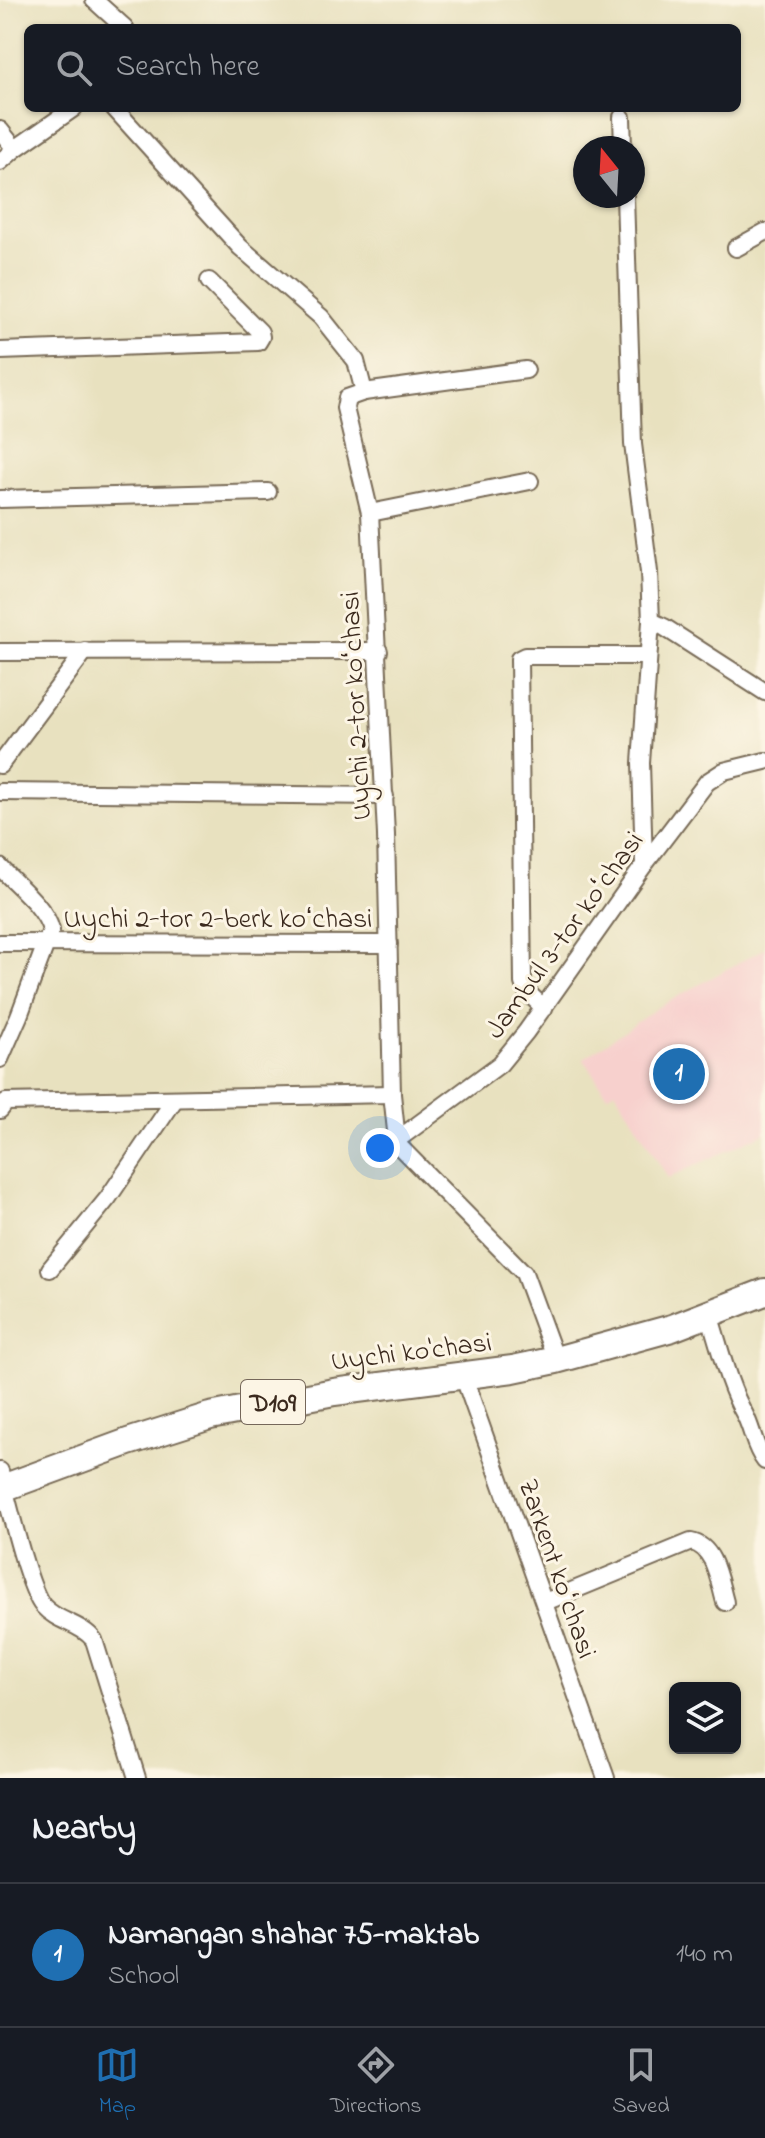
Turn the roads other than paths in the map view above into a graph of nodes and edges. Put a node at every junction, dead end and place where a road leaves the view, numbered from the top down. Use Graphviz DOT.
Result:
graph roads {
  1 [pos="94,0"];
  2 [pos="121,24"];
  3 [pos="68,112"];
  4 [pos="118,112"];
  5 [pos="622,117"];
  6 [pos="0,130"];
  7 [pos="623,136"];
  8 [pos="15,149"];
  9 [pos="0,162"];
  10 [pos="625,208"];
  11 [pos="765,232"];
  12 [pos="736,248"];
  13 [pos="209,281"];
  14 [pos="0,351"];
  15 [pos="526,370"];
  16 [pos="364,392"];
  17 [pos="530,481"];
  18 [pos="268,492"];
  19 [pos="0,499"];
  20 [pos="370,513"];
  21 [pos="651,621"];
  22 [pos="85,651"];
  23 [pos="379,651"];
  24 [pos="0,652"];
  25 [pos="648,656"];
  26 [pos="765,692"];
  27 [pos="765,761"];
  28 [pos="0,765"];
  29 [pos="0,792"];
  30 [pos="385,796"];
  31 [pos="644,865"];
  32 [pos="0,867"];
  33 [pos="48,942"];
  34 [pos="0,943"];
  35 [pos="389,944"];
  36 [pos="544,1008"];
  37 [pos="0,1059"];
  38 [pos="392,1094"];
  39 [pos="175,1099"];
  40 [pos="0,1110"];
  41 [pos="397,1140"];
  42 [pos="50,1269"];
  43 [pos="765,1292"];
  44 [pos="709,1314"];
  45 [pos="556,1360"];
  46 [pos="463,1375"];
  47 [pos="765,1461"];
  48 [pos="1,1482"];
  49 [pos="545,1602"];
  50 [pos="725,1602"];
  51 [pos="137,1778"];
  52 [pos="606,1778"];
  1 -- 2 [label="street"];
  3 -- 8 [label="street"];
  4 -- 16 [label="street"];
  5 -- 7 [label="street"];
  6 -- 8 [label="street"];
  8 -- 9 [label="street"];
  10 -- 21 [label="street"];
  11 -- 12 [label="street"];
  13 -- 14 [label="street"];
  15 -- 16 [label="street"];
  16 -- 20 [label="street, Uychi 2-tor koʻchasi"];
  17 -- 20 [label="street"];
  18 -- 19 [label="street"];
  20 -- 23 [label="street, Uychi 2-tor koʻchasi"];
  21 -- 25 [label="street"];
  21 -- 26 [label="street"];
  22 -- 23 [label="street"];
  22 -- 24 [label="street"];
  22 -- 28 [label="street"];
  23 -- 30 [label="street, Uychi 2-tor koʻchasi"];
  25 -- 31 [label="street"];
  25 -- 36 [label="street"];
  27 -- 31 [label="street, Jambul 3-tor koʻchasi"];
  29 -- 30 [label="street"];
  30 -- 35 [label="street, Uychi 2-tor koʻchasi"];
  31 -- 36 [label="street, Jambul 3-tor koʻchasi"];
  32 -- 33 [label="street"];
  33 -- 34 [label="street, Uychi 2-tor 2-berk koʻchasi"];
  33 -- 35 [label="street, Uychi 2-tor 2-berk koʻchasi"];
  33 -- 37 [label="street"];
  35 -- 38 [label="street, Uychi 2-tor koʻchasi"];
  36 -- 41 [label="street, Jambul 3-tor koʻchasi"];
  38 -- 39 [label="street"];
  38 -- 41 [label="street, Uychi 2-tor koʻchasi"];
  39 -- 40 [label="street"];
  39 -- 42 [label="street"];
  41 -- 45 [label="street"];
  43 -- 44 [label="main road, D109"];
  44 -- 45 [label="main road, D109"];
  44 -- 47 [label="street"];
  45 -- 46 [label="main road, Uychi ko'chasi / D109"];
  46 -- 48 [label="main road, Uychi ko'chasi / D109"];
  46 -- 49 [label="street, Zarkent koʻchasi"];
  48 -- 51 [label="street"];
  49 -- 50 [label="street"];
  49 -- 52 [label="street, Zarkent koʻchasi"];
}
